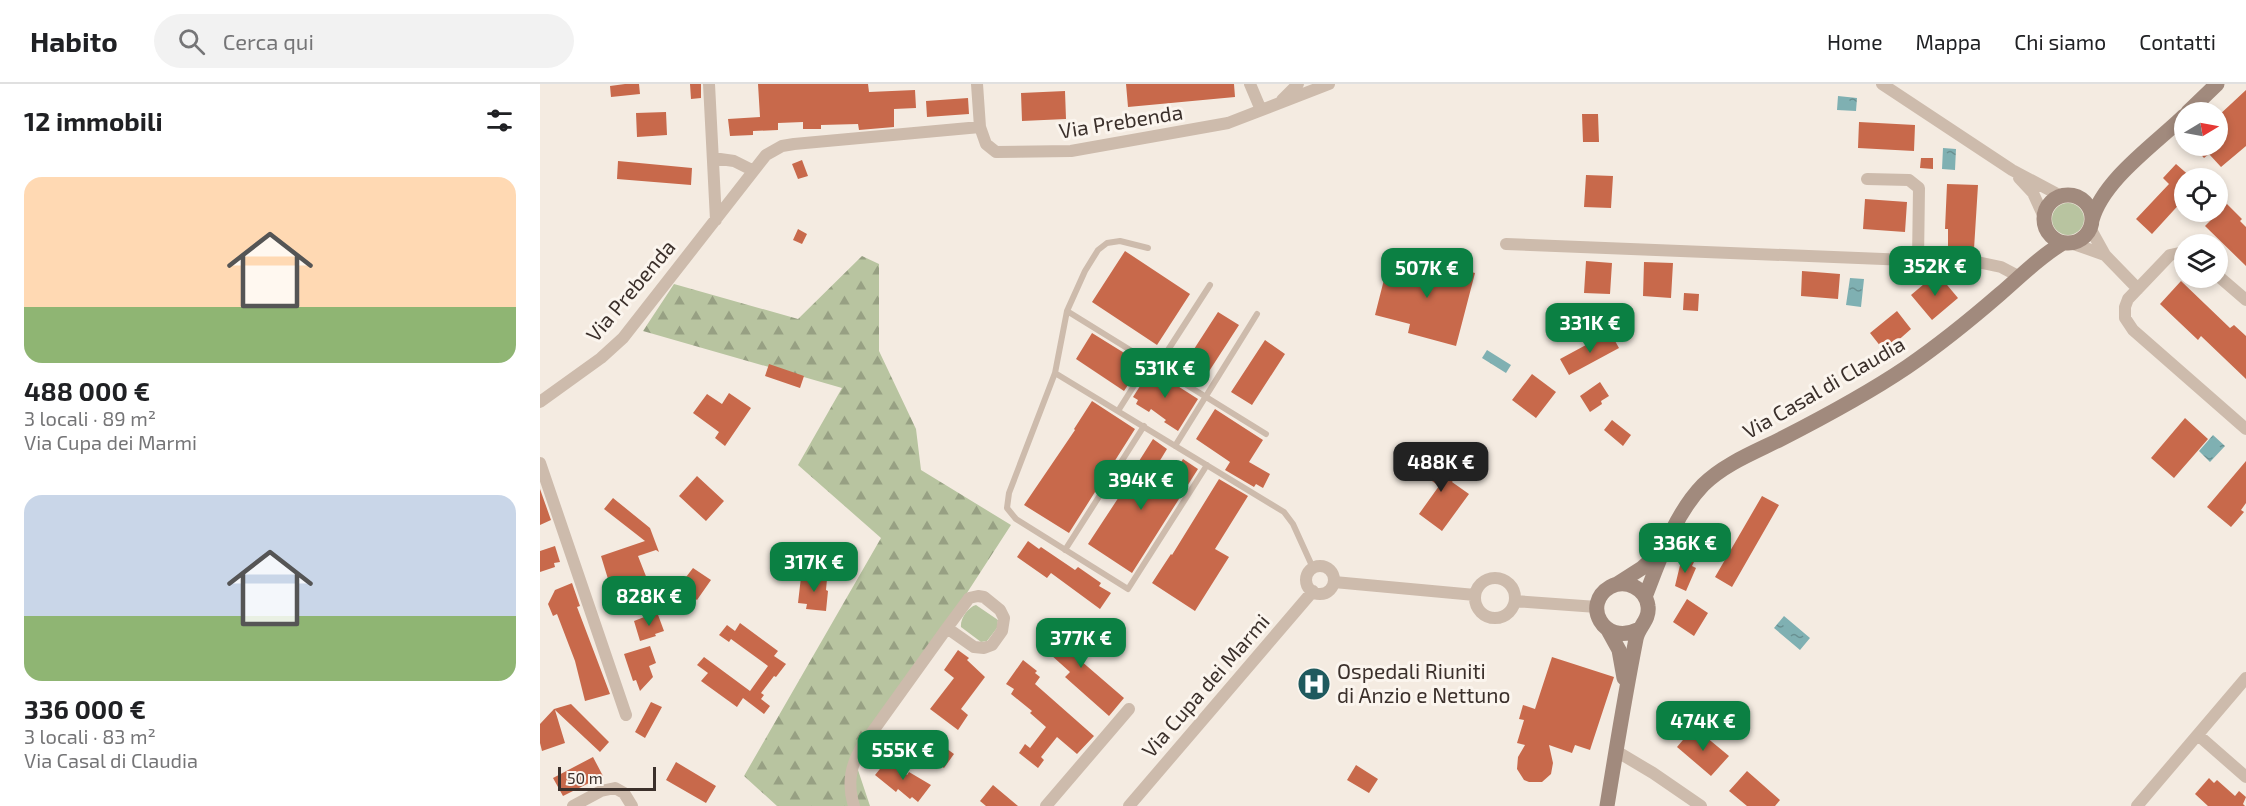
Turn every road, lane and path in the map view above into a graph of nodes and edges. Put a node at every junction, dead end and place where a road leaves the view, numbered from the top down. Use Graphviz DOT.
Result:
graph roads {
  1 [pos="710,84"];
  2 [pos="977,84"];
  3 [pos="1250,84"];
  4 [pos="1298,84"];
  5 [pos="1330,84"];
  6 [pos="1882,84"];
  7 [pos="2217,84"];
  8 [pos="1280,102"];
  9 [pos="2198,102"];
  10 [pos="1261,110"];
  11 [pos="2174,125"];
  12 [pos="980,126"];
  13 [pos="713,158"];
  14 [pos="752,170"];
  15 [pos="2012,171"];
  16 [pos="1867,179"];
  17 [pos="2110,185"];
  18 [pos="2066,196"];
  19 [pos="716,220"];
  20 [pos="2046,224"];
  21 [pos="2090,226"];
  22 [pos="2067,243"];
  23 [pos="1506,244"];
  24 [pos="1148,248"];
  25 [pos="2174,254"];
  26 [pos="2106,255"];
  27 [pos="1918,261"];
  28 [pos="2020,277"];
  29 [pos="2228,284"];
  30 [pos="1210,285"];
  31 [pos="2138,289"];
  32 [pos="2246,300"];
  33 [pos="1067,311"];
  34 [pos="1257,314"];
  35 [pos="1149,362"];
  36 [pos="1157,367"];
  37 [pos="1055,373"];
  38 [pos="1206,397"];
  39 [pos="540,402"];
  40 [pos="1118,411"];
  41 [pos="1143,426"];
  42 [pos="2246,429"];
  43 [pos="1266,434"];
  44 [pos="1175,446"];
  45 [pos="540,463"];
  46 [pos="1207,465"];
  47 [pos="1664,548"];
  48 [pos="1065,550"];
  49 [pos="1312,568"];
  50 [pos="1334,582"];
  51 [pos="1617,584"];
  52 [pos="1313,591"];
  53 [pos="1475,595"];
  54 [pos="1645,597"];
  55 [pos="1515,601"];
  56 [pos="1597,607"];
  57 [pos="947,628"];
  58 [pos="1608,630"];
  59 [pos="1637,630"];
  60 [pos="2246,678"];
  61 [pos="1625,690"];
  62 [pos="1129,709"];
  63 [pos="626,715"];
  64 [pos="2198,735"];
  65 [pos="1616,751"];
  66 [pos="2246,777"];
  67 [pos="573,806"];
  68 [pos="632,806"];
  69 [pos="854,806"];
  70 [pos="1046,806"];
  71 [pos="1129,806"];
  72 [pos="1607,806"];
  73 [pos="1701,806"];
  74 [pos="2137,806"];
  1 -- 13 [label="street"];
  2 -- 12 [label="street, Via Prebenda"];
  3 -- 10 [label="street"];
  4 -- 8 [label="street, Via Prebenda"];
  5 -- 8 [label="street, Via Prebenda"];
  6 -- 15 [label="street"];
  7 -- 9 [label="street"];
  8 -- 10 [label="street, Via Prebenda"];
  10 -- 12 [label="street, Via Prebenda"];
  11 -- 17 [label="street"];
  12 -- 14 [label="street, Via Prebenda"];
  13 -- 14 [label="street"];
  13 -- 19 [label="street"];
  14 -- 19 [label="street, Via Prebenda"];
  15 -- 18 [label="street"];
  15 -- 20 [label="street"];
  16 -- 27 [label="street"];
  17 -- 18 [label="street"];
  17 -- 21 [label="street"];
  18 -- 20 [label="street"];
  18 -- 21 [label="street"];
  19 -- 39 [label="street, Via Prebenda"];
  20 -- 22 [label="street"];
  20 -- 28 [label="street, Via Casal di Claudia"];
  21 -- 22 [label="street"];
  21 -- 26 [label="street"];
  22 -- 26 [label="street"];
  22 -- 28 [label="street, Via Casal di Claudia"];
  23 -- 27 [label="street"];
  24 -- 33 [label="lane"];
  25 -- 31 [label="street"];
  26 -- 31 [label="street"];
  27 -- 28 [label="street"];
  28 -- 47 [label="street, Via Casal di Claudia"];
  29 -- 32 [label="street"];
  30 -- 36 [label="lane"];
  31 -- 42 [label="street"];
  33 -- 35 [label="lane"];
  33 -- 37 [label="lane"];
  34 -- 38 [label="lane"];
  35 -- 36 [label="lane"];
  35 -- 40 [label="lane"];
  36 -- 38 [label="lane"];
  37 -- 40 [label="lane"];
  37 -- 48 [label="lane"];
  38 -- 43 [label="lane"];
  38 -- 44 [label="lane"];
  40 -- 41 [label="lane"];
  41 -- 44 [label="lane"];
  41 -- 48 [label="lane"];
  44 -- 46 [label="lane"];
  45 -- 63 [label="street"];
  46 -- 48 [label="lane"];
  46 -- 49 [label="lane"];
  47 -- 51 [label="street, Via Casal di Claudia"];
  47 -- 54 [label="street, Via Casal di Claudia"];
  49 -- 50 [label="street"];
  49 -- 52 [label="street"];
  50 -- 52 [label="street"];
  50 -- 53 [label="street"];
  51 -- 54 [label="street"];
  51 -- 56 [label="street, Via Casal di Claudia"];
  52 -- 71 [label="street, Via Cupa dei Marmi"];
  53 -- 55 [label="street"];
  53 -- 55 [label="street"];
  54 -- 59 [label="street, Via Casal di Claudia"];
  55 -- 56 [label="street"];
  56 -- 58 [label="street, Via Casal di Claudia"];
  57 -- 57 [label="street"];
  57 -- 69 [label="street"];
  58 -- 59 [label="street"];
  58 -- 61 [label="street, Via Casal di Claudia"];
  59 -- 61 [label="street, Via Casal di Claudia"];
  60 -- 64 [label="street"];
  61 -- 65 [label="street, Via Casal di Claudia"];
  62 -- 70 [label="street"];
  64 -- 66 [label="street"];
  64 -- 74 [label="street"];
  65 -- 72 [label="street, Via Casal di Claudia"];
  65 -- 73 [label="street"];
  67 -- 68 [label="street"];
}
